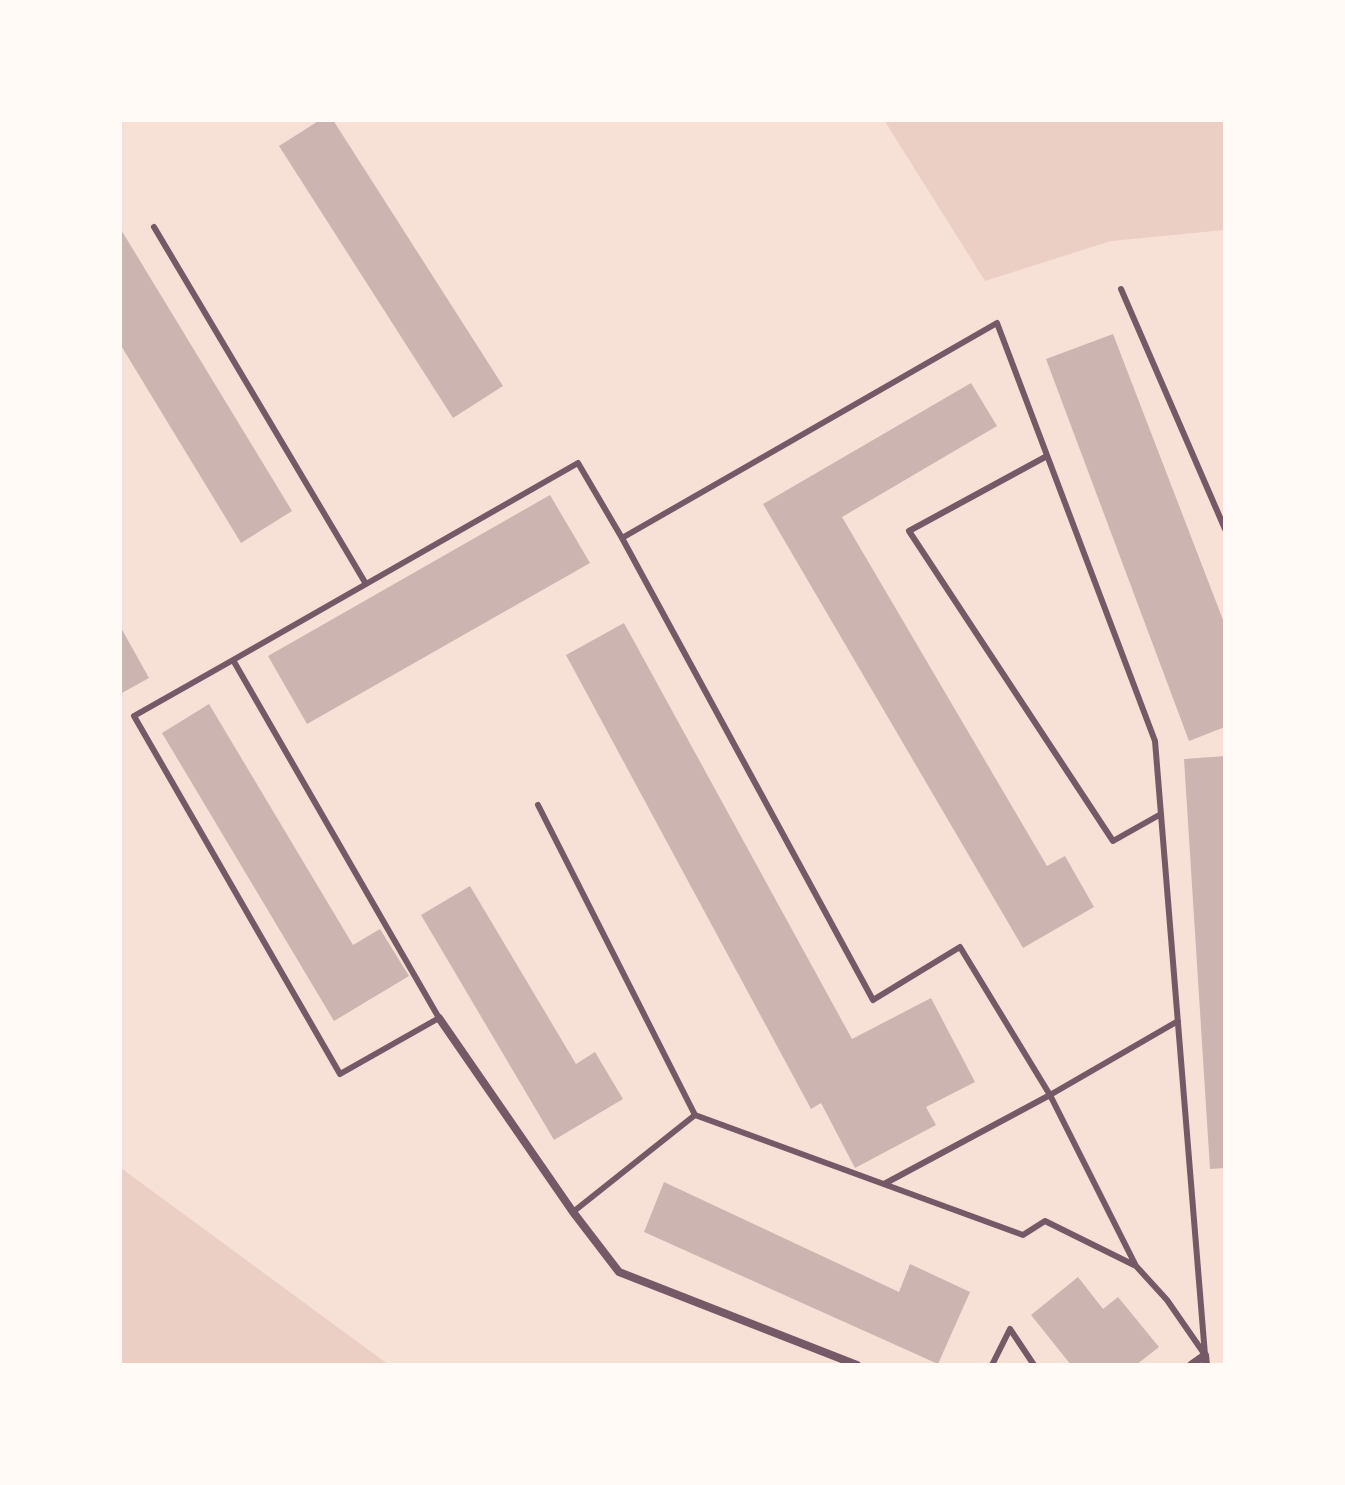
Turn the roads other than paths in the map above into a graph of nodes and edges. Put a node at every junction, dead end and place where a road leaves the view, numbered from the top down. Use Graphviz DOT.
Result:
graph roads {
  1 [pos="154,227"];
  2 [pos="1121,289"];
  3 [pos="1047,456"];
  4 [pos="1225,529"];
  5 [pos="622,538"];
  6 [pos="366,584"];
  7 [pos="233,660"];
  8 [pos="538,805"];
  9 [pos="1161,814"];
  10 [pos="439,1018"];
  11 [pos="1178,1021"];
  12 [pos="1050,1095"];
  13 [pos="695,1115"];
  14 [pos="884,1184"];
  15 [pos="573,1212"];
  16 [pos="1136,1266"];
  17 [pos="1206,1360"];
  18 [pos="857,1365"];
  19 [pos="992,1365"];
  20 [pos="1034,1365"];
  21 [pos="1191,1365"];
  1 -- 6 [label="lane"];
  2 -- 4 [label="lane"];
  3 -- 5 [label="lane"];
  3 -- 9 [label="lane"];
  3 -- 9 [label="lane"];
  5 -- 6 [label="lane"];
  5 -- 12 [label="lane"];
  6 -- 7 [label="lane"];
  7 -- 10 [label="lane"];
  7 -- 10 [label="lane"];
  8 -- 13 [label="lane"];
  9 -- 11 [label="lane"];
  10 -- 15 [label="street"];
  11 -- 12 [label="lane"];
  11 -- 17 [label="lane"];
  12 -- 14 [label="lane"];
  12 -- 16 [label="lane"];
  13 -- 14 [label="lane"];
  13 -- 15 [label="lane"];
  14 -- 16 [label="lane"];
  15 -- 18 [label="street"];
  16 -- 17 [label="lane"];
  17 -- 21 [label="street"];
  19 -- 20 [label="lane"];
}
